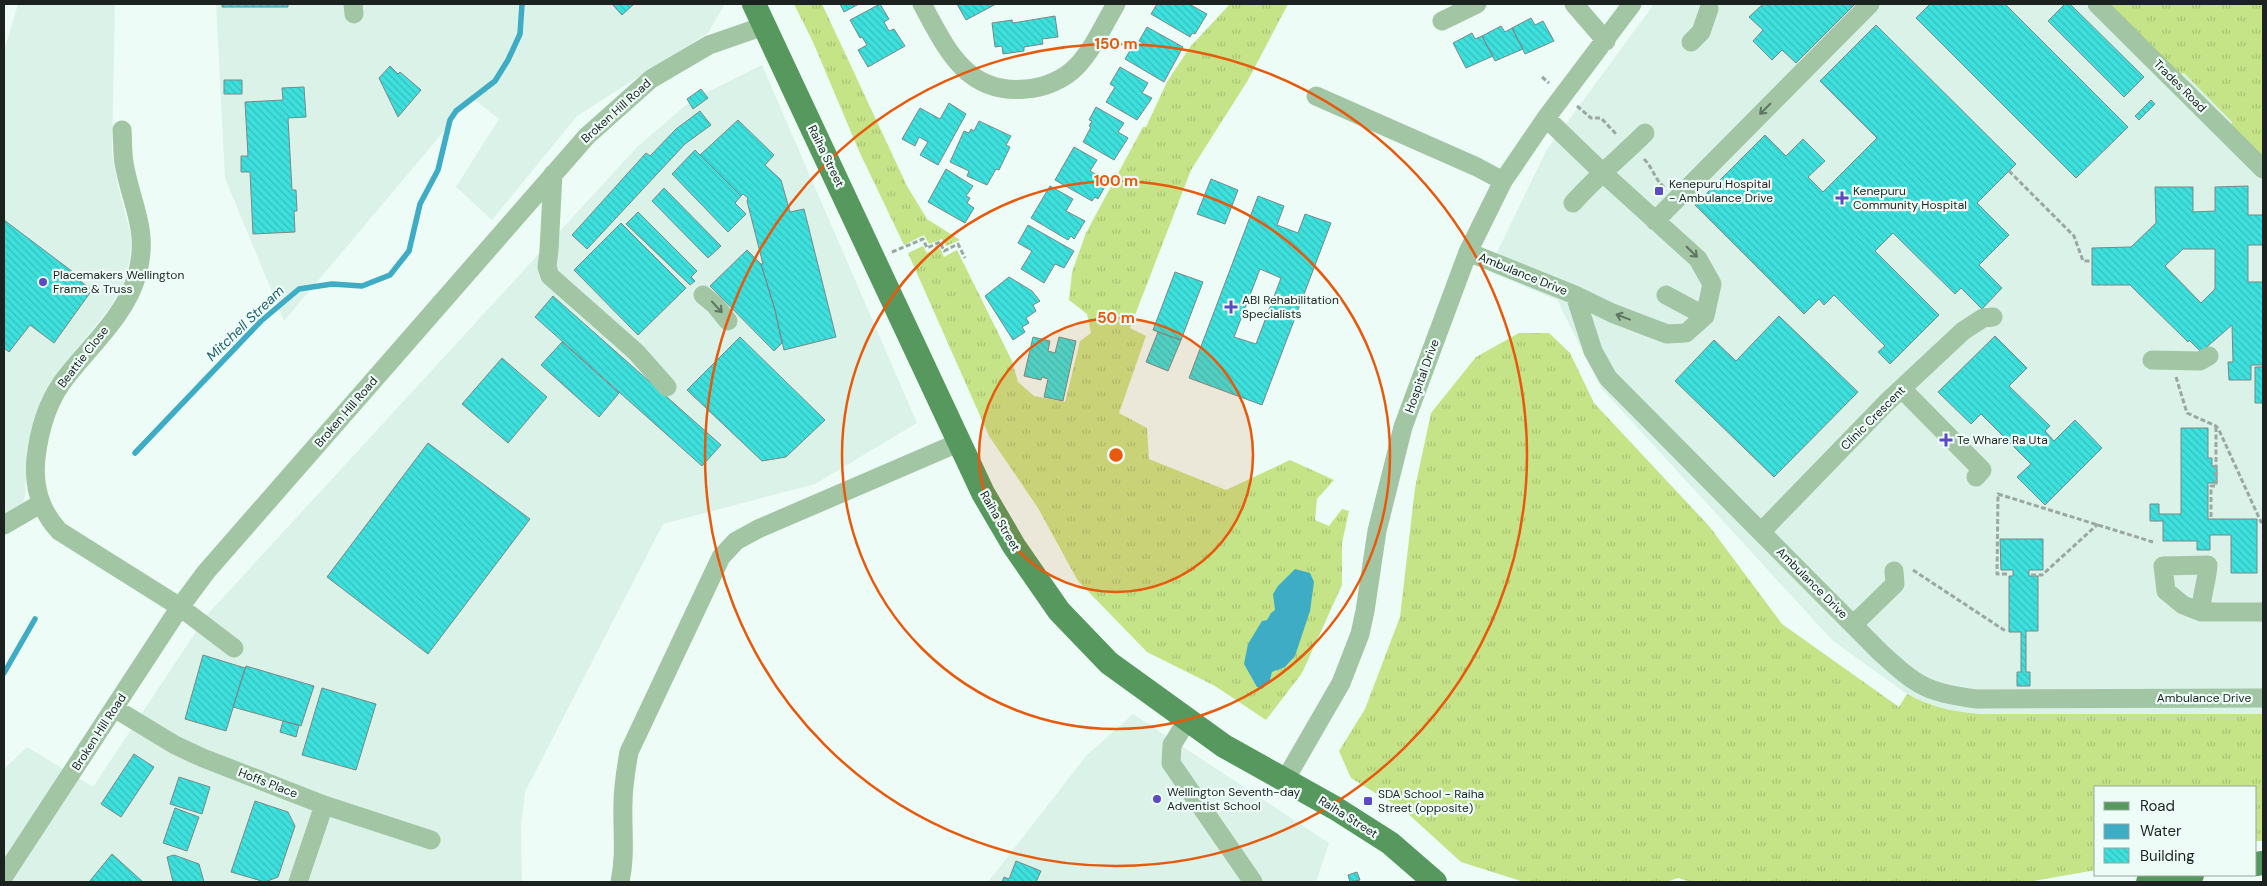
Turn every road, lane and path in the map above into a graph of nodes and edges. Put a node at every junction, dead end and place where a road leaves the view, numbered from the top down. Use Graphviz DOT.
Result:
graph roads {
  1 [pos="754,4"];
  2 [pos="922,4"];
  3 [pos="1116,4"];
  4 [pos="1477,4"];
  5 [pos="1574,4"];
  6 [pos="1632,4"];
  7 [pos="1870,4"];
  8 [pos="2097,4"];
  9 [pos="1709,9"];
  10 [pos="1442,21"];
  11 [pos="764,26"];
  12 [pos="1606,41"];
  13 [pos="1691,42"];
  14 [pos="1542,77"];
  15 [pos="1563,94"];
  16 [pos="1316,96"];
  17 [pos="1546,118"];
  18 [pos="122,130"];
  19 [pos="1645,133"];
  20 [pos="1620,137"];
  21 [pos="1642,157"];
  22 [pos="2263,169"];
  23 [pos="2009,171"];
  24 [pos="553,174"];
  25 [pos="1603,174"];
  26 [pos="1503,181"];
  27 [pos="1677,198"];
  28 [pos="1573,203"];
  29 [pos="1655,221"];
  30 [pos="912,243"];
  31 [pos="1468,252"];
  32 [pos="965,258"];
  33 [pos="2092,261"];
  34 [pos="703,294"];
  35 [pos="1574,295"];
  36 [pos="1666,296"];
  37 [pos="1705,316"];
  38 [pos="1993,317"];
  39 [pos="728,321"];
  40 [pos="2209,356"];
  41 [pos="2152,360"];
  42 [pos="2176,377"];
  43 [pos="667,387"];
  44 [pos="1902,389"];
  45 [pos="2216,426"];
  46 [pos="960,442"];
  47 [pos="1976,477"];
  48 [pos="40,504"];
  49 [pos="2210,517"];
  50 [pos="2263,522"];
  51 [pos="2098,524"];
  52 [pos="4,525"];
  53 [pos="1761,532"];
  54 [pos="2153,542"];
  55 [pos="1903,570"];
  56 [pos="2007,574"];
  57 [pos="2031,575"];
  58 [pos="180,607"];
  59 [pos="2201,612"];
  60 [pos="2263,612"];
  61 [pos="1853,625"];
  62 [pos="2007,632"];
  63 [pos="234,648"];
  64 [pos="2263,698"];
  65 [pos="114,708"];
  66 [pos="1188,719"];
  67 [pos="1285,780"];
  68 [pos="324,804"];
  69 [pos="430,840"];
  70 [pos="4,876"];
  71 [pos="2186,876"];
  72 [pos="298,882"];
  73 [pos="620,882"];
  74 [pos="1253,882"];
  75 [pos="1434,882"];
  76 [pos="2148,882"];
  1 -- 11 [label="main road, Raiha Street"];
  2 -- 3 [label="street"];
  4 -- 10 [label="street"];
  5 -- 12 [label="street"];
  6 -- 12 [label="street, Hospital Drive"];
  7 -- 27 [label="street, one-way"];
  8 -- 22 [label="street, Trades Road"];
  9 -- 13 [label="street"];
  11 -- 24 [label="street, Broken Hill Road"];
  11 -- 46 [label="main road, Raiha Street"];
  12 -- 15 [label="street, Hospital Drive"];
  14 -- 15 [label="path"];
  15 -- 17 [label="street, Hospital Drive"];
  15 -- 20 [label="path"];
  16 -- 26 [label="street"];
  17 -- 25 [label="street"];
  17 -- 26 [label="street, Hospital Drive"];
  18 -- 48 [label="street, Beattie Close"];
  19 -- 25 [label="street"];
  21 -- 27 [label="path"];
  23 -- 33 [label="path"];
  24 -- 43 [label="street"];
  24 -- 58 [label="street, Broken Hill Road"];
  25 -- 28 [label="street"];
  25 -- 29 [label="street"];
  26 -- 31 [label="street, Hospital Drive"];
  27 -- 29 [label="street"];
  29 -- 37 [label="street, one-way"];
  30 -- 32 [label="path"];
  31 -- 35 [label="street, Ambulance Drive"];
  31 -- 67 [label="street, Hospital Drive"];
  34 -- 39 [label="street, one-way"];
  37 -- 35 [label="street, one-way"];
  35 -- 53 [label="street, Ambulance Drive"];
  36 -- 37 [label="street"];
  38 -- 44 [label="street, Clinic Crescent"];
  40 -- 41 [label="street"];
  42 -- 45 [label="path"];
  44 -- 47 [label="street"];
  44 -- 53 [label="street, Clinic Crescent"];
  45 -- 49 [label="path"];
  45 -- 50 [label="path"];
  46 -- 66 [label="main road, Raiha Street"];
  46 -- 73 [label="street"];
  48 -- 52 [label="street"];
  48 -- 58 [label="street, Beattie Close"];
  51 -- 54 [label="path"];
  51 -- 56 [label="path"];
  51 -- 57 [label="path"];
  53 -- 61 [label="street, Ambulance Drive"];
  55 -- 61 [label="street"];
  55 -- 62 [label="path"];
  58 -- 63 [label="street, Beattie Close"];
  58 -- 65 [label="street, Broken Hill Road"];
  59 -- 60 [label="street"];
  61 -- 64 [label="street, Ambulance Drive"];
  65 -- 68 [label="street, Hoffs Place"];
  65 -- 70 [label="street, Broken Hill Road"];
  66 -- 67 [label="main road, Raiha Street"];
  66 -- 74 [label="street"];
  67 -- 75 [label="main road, Raiha Street"];
  68 -- 69 [label="street, Hoffs Place"];
  68 -- 72 [label="street"];
  71 -- 76 [label="main road"];
}
